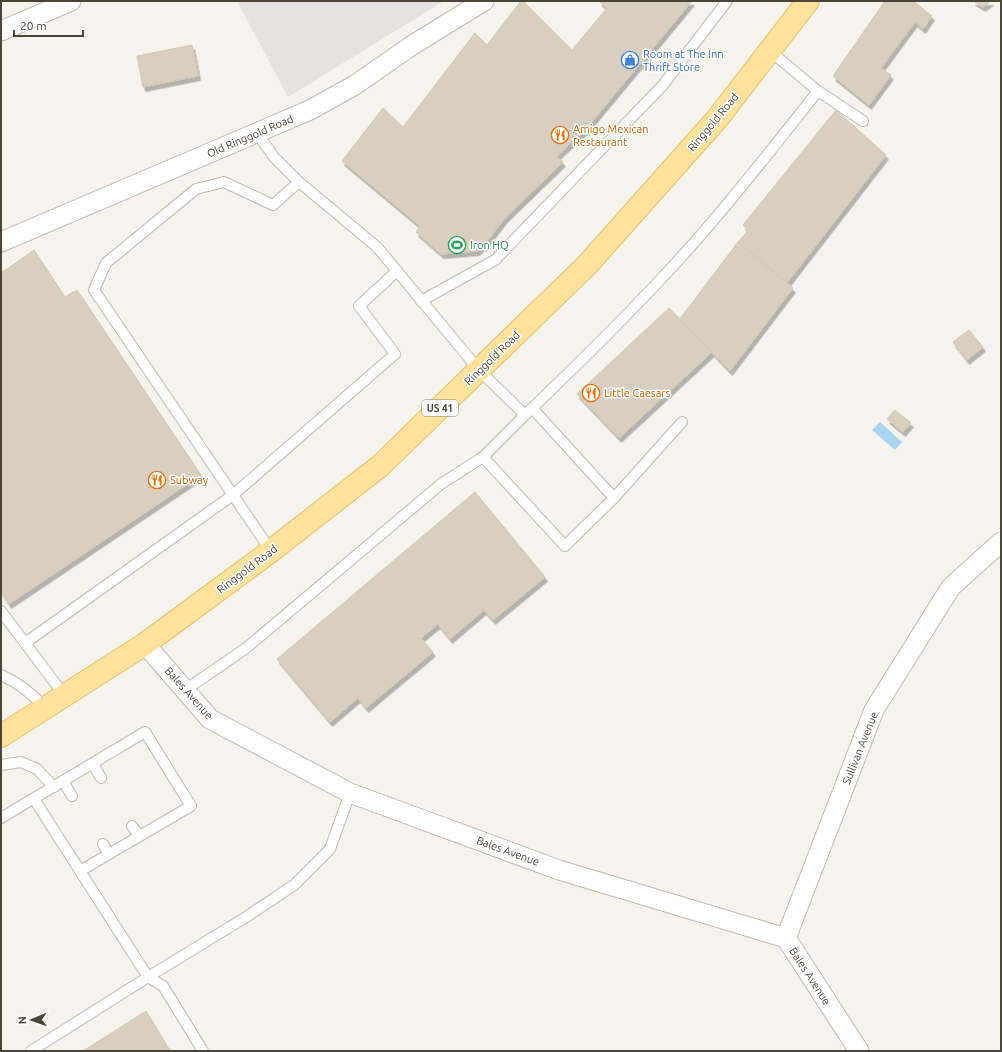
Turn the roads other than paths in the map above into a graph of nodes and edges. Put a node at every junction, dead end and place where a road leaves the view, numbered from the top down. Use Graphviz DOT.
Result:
graph roads {
  1 [pos="71,1"];
  2 [pos="484,1"];
  3 [pos="727,1"];
  4 [pos="808,1"];
  5 [pos="1,31"];
  6 [pos="770,51"];
  7 [pos="818,91"];
  8 [pos="863,121"];
  9 [pos="257,133"];
  10 [pos="298,182"];
  11 [pos="1,242"];
  12 [pos="397,271"];
  13 [pos="421,301"];
  14 [pos="479,370"];
  15 [pos="529,412"];
  16 [pos="682,422"];
  17 [pos="483,457"];
  18 [pos="233,495"];
  19 [pos="614,498"];
  20 [pos="1001,542"];
  21 [pos="271,551"];
  22 [pos="1,610"];
  23 [pos="25,643"];
  24 [pos="145,644"];
  25 [pos="1,675"];
  26 [pos="185,690"];
  27 [pos="64,695"];
  28 [pos="45,708"];
  29 [pos="1,736"];
  30 [pos="93,764"];
  31 [pos="1,765"];
  32 [pos="101,778"];
  33 [pos="63,781"];
  34 [pos="54,787"];
  35 [pos="350,793"];
  36 [pos="72,796"];
  37 [pos="34,799"];
  38 [pos="1,818"];
  39 [pos="132,826"];
  40 [pos="139,836"];
  41 [pos="103,844"];
  42 [pos="109,854"];
  43 [pos="80,871"];
  44 [pos="786,938"];
  45 [pos="148,977"];
  46 [pos="32,1051"];
  47 [pos="203,1051"];
  48 [pos="859,1051"];
  1 -- 5 [label="street"];
  2 -- 9 [label="street, Old Ringgold Road"];
  3 -- 13 [label="lane"];
  4 -- 6 [label="main road, Ringgold Road / US 41"];
  6 -- 7 [label="lane"];
  6 -- 14 [label="main road, Ringgold Road / US 41"];
  7 -- 8 [label="lane"];
  7 -- 15 [label="lane"];
  9 -- 10 [label="lane"];
  9 -- 11 [label="street, Old Ringgold Road"];
  10 -- 12 [label="lane"];
  10 -- 18 [label="lane"];
  12 -- 13 [label="lane"];
  12 -- 18 [label="lane"];
  13 -- 14 [label="lane"];
  14 -- 15 [label="lane"];
  14 -- 21 [label="main road, Ringgold Road / US 41"];
  15 -- 17 [label="lane"];
  15 -- 19 [label="lane"];
  16 -- 19 [label="lane"];
  17 -- 19 [label="lane"];
  17 -- 26 [label="lane"];
  18 -- 21 [label="lane"];
  18 -- 23 [label="lane"];
  20 -- 44 [label="street, Sullivan Avenue"];
  21 -- 24 [label="main road, Ringgold Road / US 41"];
  22 -- 23 [label="lane"];
  23 -- 27 [label="lane"];
  24 -- 26 [label="street, Bales Avenue"];
  24 -- 27 [label="main road, Ringgold Road / US 41"];
  25 -- 28 [label="lane"];
  26 -- 35 [label="street, Bales Avenue"];
  27 -- 28 [label="main road, Ringgold Road / US 41"];
  28 -- 29 [label="main road, Ringgold Road / US 41"];
  30 -- 32 [label="lane"];
  30 -- 33 [label="lane"];
  30 -- 40 [label="lane"];
  31 -- 34 [label="lane"];
  33 -- 34 [label="lane"];
  33 -- 36 [label="lane"];
  34 -- 37 [label="lane"];
  35 -- 44 [label="street, Bales Avenue"];
  35 -- 45 [label="lane"];
  37 -- 38 [label="lane"];
  37 -- 43 [label="lane"];
  39 -- 40 [label="lane"];
  40 -- 42 [label="lane"];
  41 -- 42 [label="lane"];
  42 -- 43 [label="lane"];
  43 -- 45 [label="lane"];
  44 -- 48 [label="street, Bales Avenue"];
  45 -- 46 [label="lane"];
  45 -- 47 [label="lane"];
}
